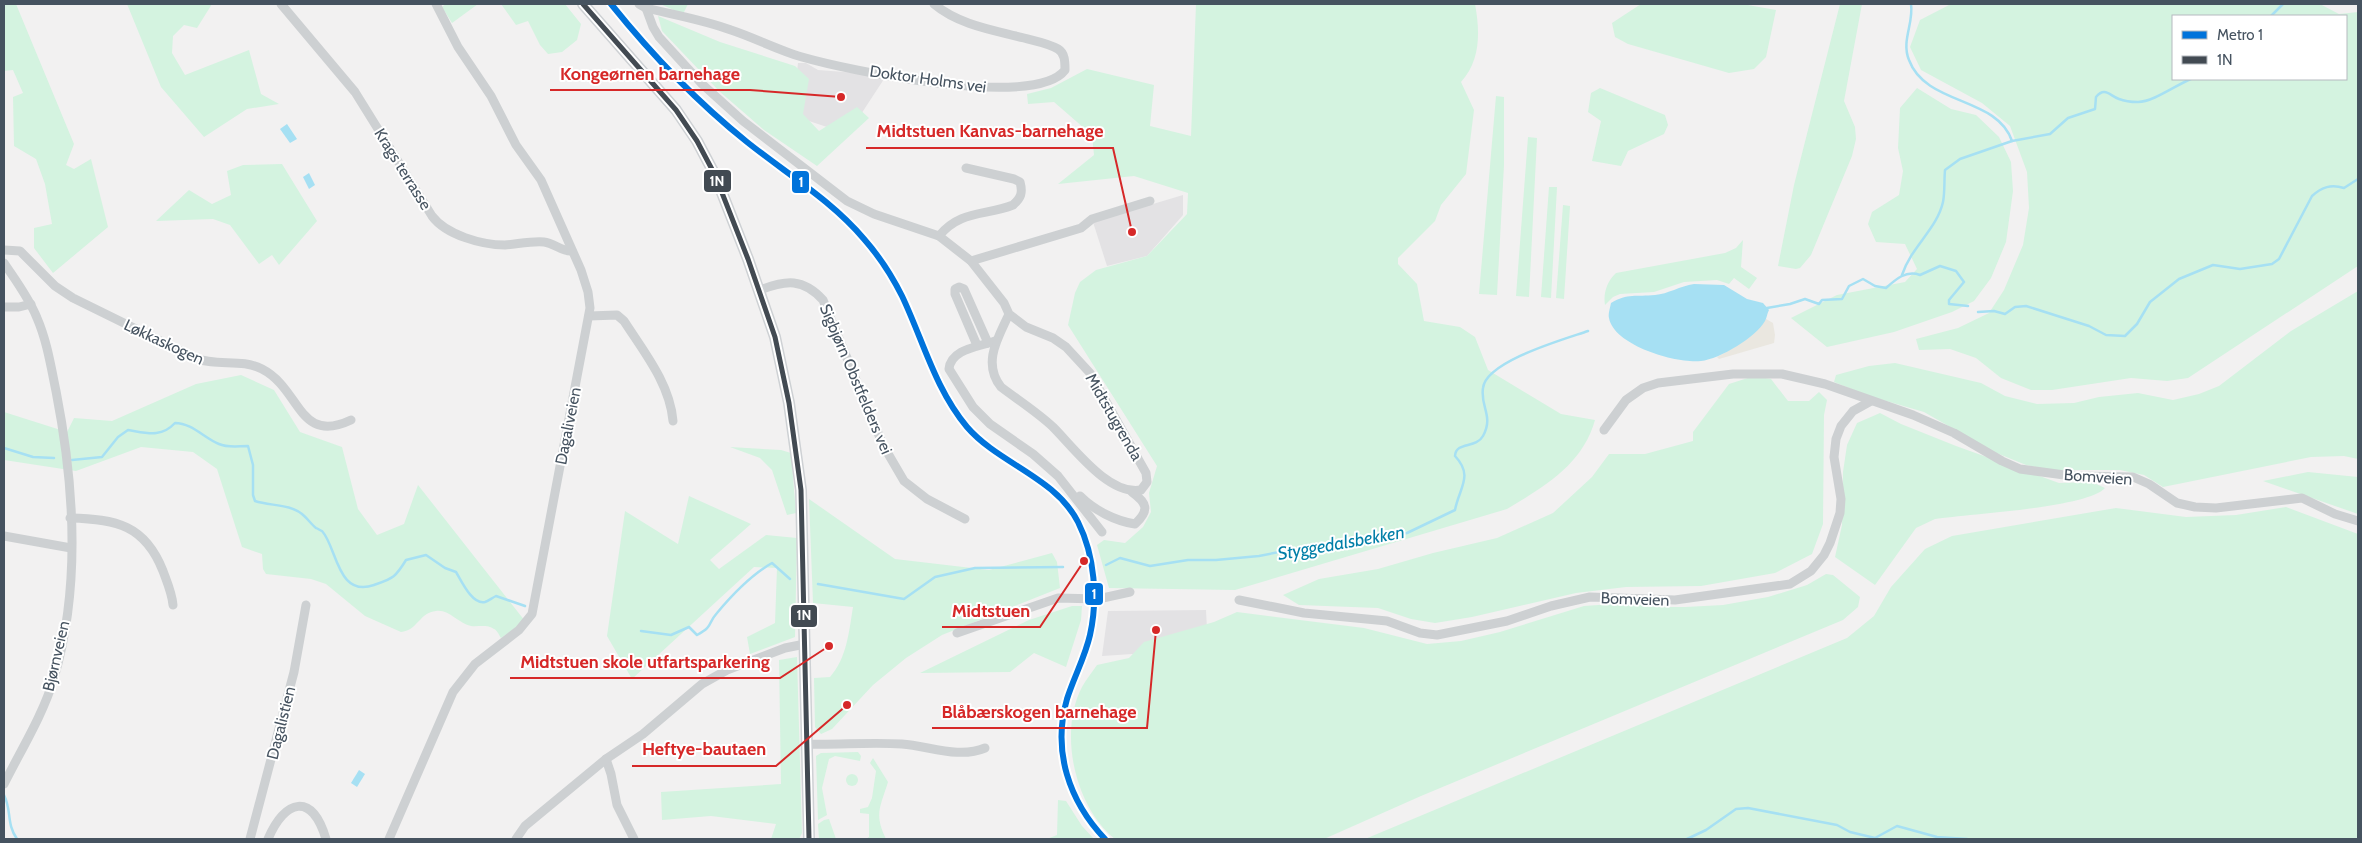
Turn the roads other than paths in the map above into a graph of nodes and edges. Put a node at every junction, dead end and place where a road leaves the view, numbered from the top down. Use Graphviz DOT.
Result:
graph roads {
  1 [pos="281,4"];
  2 [pos="436,4"];
  3 [pos="582,4"];
  4 [pos="934,4"];
  5 [pos="643,6"];
  6 [pos="966,168"];
  7 [pos="1150,201"];
  8 [pos="939,236"];
  9 [pos="4,250"];
  10 [pos="572,251"];
  11 [pos="971,261"];
  12 [pos="4,263"];
  13 [pos="760,290"];
  14 [pos="31,304"];
  15 [pos="4,307"];
  16 [pos="1009,314"];
  17 [pos="589,316"];
  18 [pos="991,342"];
  19 [pos="976,343"];
  20 [pos="1871,401"];
  21 [pos="351,420"];
  22 [pos="673,421"];
  23 [pos="1604,430"];
  24 [pos="1058,476"];
  25 [pos="1132,492"];
  26 [pos="70,518"];
  27 [pos="965,519"];
  28 [pos="2358,521"];
  29 [pos="1102,532"];
  30 [pos="4,536"];
  31 [pos="71,548"];
  32 [pos="1130,592"];
  33 [pos="1239,600"];
  34 [pos="173,604"];
  35 [pos="306,605"];
  36 [pos="957,633"];
  37 [pos="805,644"];
  38 [pos="806,744"];
  39 [pos="985,748"];
  40 [pos="606,759"];
  41 [pos="4,784"];
  42 [pos="250,839"];
  43 [pos="268,839"];
  44 [pos="326,839"];
  45 [pos="390,839"];
  46 [pos="516,839"];
  47 [pos="634,839"];
  48 [pos="809,839"];
  1 -- 10 [label="street, Krags terrasse"];
  2 -- 10 [label="street, Dagaliveien"];
  3 -- 13 [label="main road"];
  4 -- 5 [label="street, Doktor Holms vei"];
  5 -- 8 [label="street, Midtstugrenda"];
  6 -- 8 [label="street"];
  7 -- 11 [label="street"];
  8 -- 11 [label="street, Midtstugrenda"];
  9 -- 21 [label="street, Løkkaskogen"];
  10 -- 17 [label="street, Dagaliveien"];
  11 -- 16 [label="street, Midtstugrenda"];
  12 -- 14 [label="street, Bjørnveien"];
  13 -- 27 [label="street, Sigbjørn Obstfelders vei"];
  13 -- 37 [label="main road"];
  14 -- 15 [label="street"];
  14 -- 26 [label="street, Bjørnveien"];
  16 -- 18 [label="street"];
  16 -- 25 [label="street, Midtstugrenda"];
  17 -- 22 [label="street"];
  17 -- 45 [label="street, Dagaliveien"];
  18 -- 19 [label="street"];
  18 -- 24 [label="street"];
  18 -- 25 [label="street"];
  20 -- 23 [label="street, Bomveien"];
  20 -- 28 [label="street, Bomveien"];
  20 -- 33 [label="street, Bomveien"];
  24 -- 25 [label="street"];
  24 -- 29 [label="street"];
  26 -- 31 [label="street, Bjørnveien"];
  26 -- 34 [label="street"];
  30 -- 31 [label="street"];
  31 -- 41 [label="street, Bjørnveien"];
  32 -- 36 [label="street"];
  35 -- 42 [label="street, Dagalistien"];
  37 -- 38 [label="main road"];
  37 -- 40 [label="street"];
  38 -- 39 [label="street"];
  38 -- 48 [label="main road"];
  40 -- 46 [label="street"];
  40 -- 47 [label="street"];
  43 -- 44 [label="street"];
}
